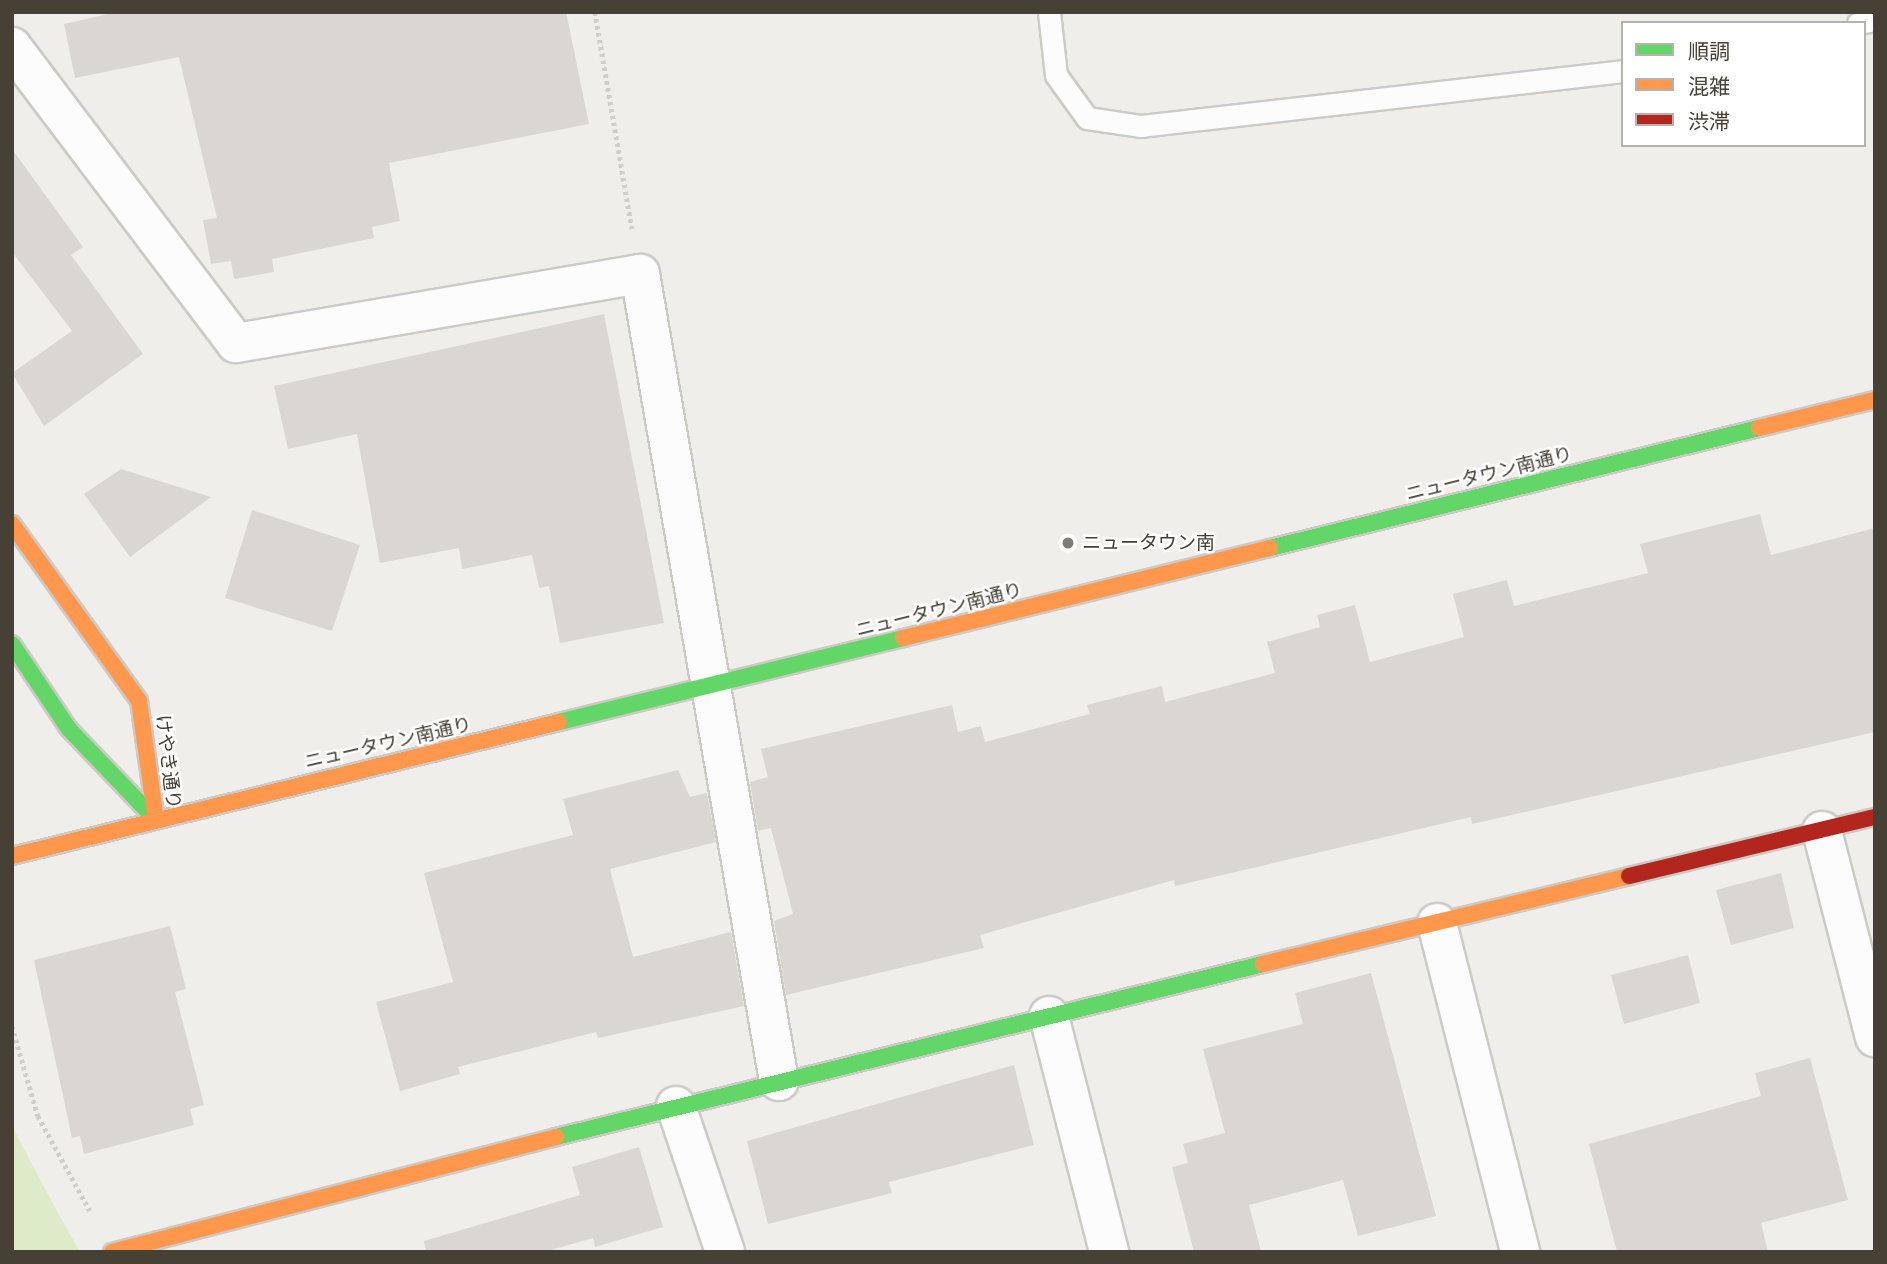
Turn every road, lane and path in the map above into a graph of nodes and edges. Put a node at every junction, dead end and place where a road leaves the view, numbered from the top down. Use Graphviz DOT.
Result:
graph roads {
  1 [pos="595,12"];
  2 [pos="1049,12"];
  3 [pos="12,47"];
  4 [pos="1621,71"];
  5 [pos="640,274"];
  6 [pos="1875,400"];
  7 [pos="12,524"];
  8 [pos="12,644"];
  9 [pos="708,688"];
  10 [pos="1875,817"];
  11 [pos="156,820"];
  12 [pos="1822,831"];
  13 [pos="12,856"];
  14 [pos="1437,923"];
  15 [pos="1049,1016"];
  16 [pos="12,1026"];
  17 [pos="1875,1037"];
  18 [pos="779,1081"];
  19 [pos="676,1106"];
  20 [pos="112,1251"];
  21 [pos="724,1252"];
  22 [pos="1109,1252"];
  23 [pos="1520,1252"];
  1 -- 5 [label="path"];
  2 -- 4 [label="lane"];
  3 -- 5 [label="street"];
  5 -- 9 [label="street"];
  6 -- 9 [label="street, ニュータウン南通り"];
  7 -- 11 [label="street, けやき通り"];
  8 -- 11 [label="street, けやき通り"];
  9 -- 11 [label="street, ニュータウン南通り"];
  9 -- 18 [label="street"];
  10 -- 12 [label="street"];
  11 -- 13 [label="street, ニュータウン南通り"];
  12 -- 14 [label="street"];
  12 -- 17 [label="street"];
  14 -- 15 [label="street"];
  14 -- 23 [label="street"];
  15 -- 18 [label="street"];
  15 -- 22 [label="street"];
  16 -- 20 [label="path"];
  18 -- 19 [label="street"];
  19 -- 20 [label="street"];
  19 -- 21 [label="street"];
}
